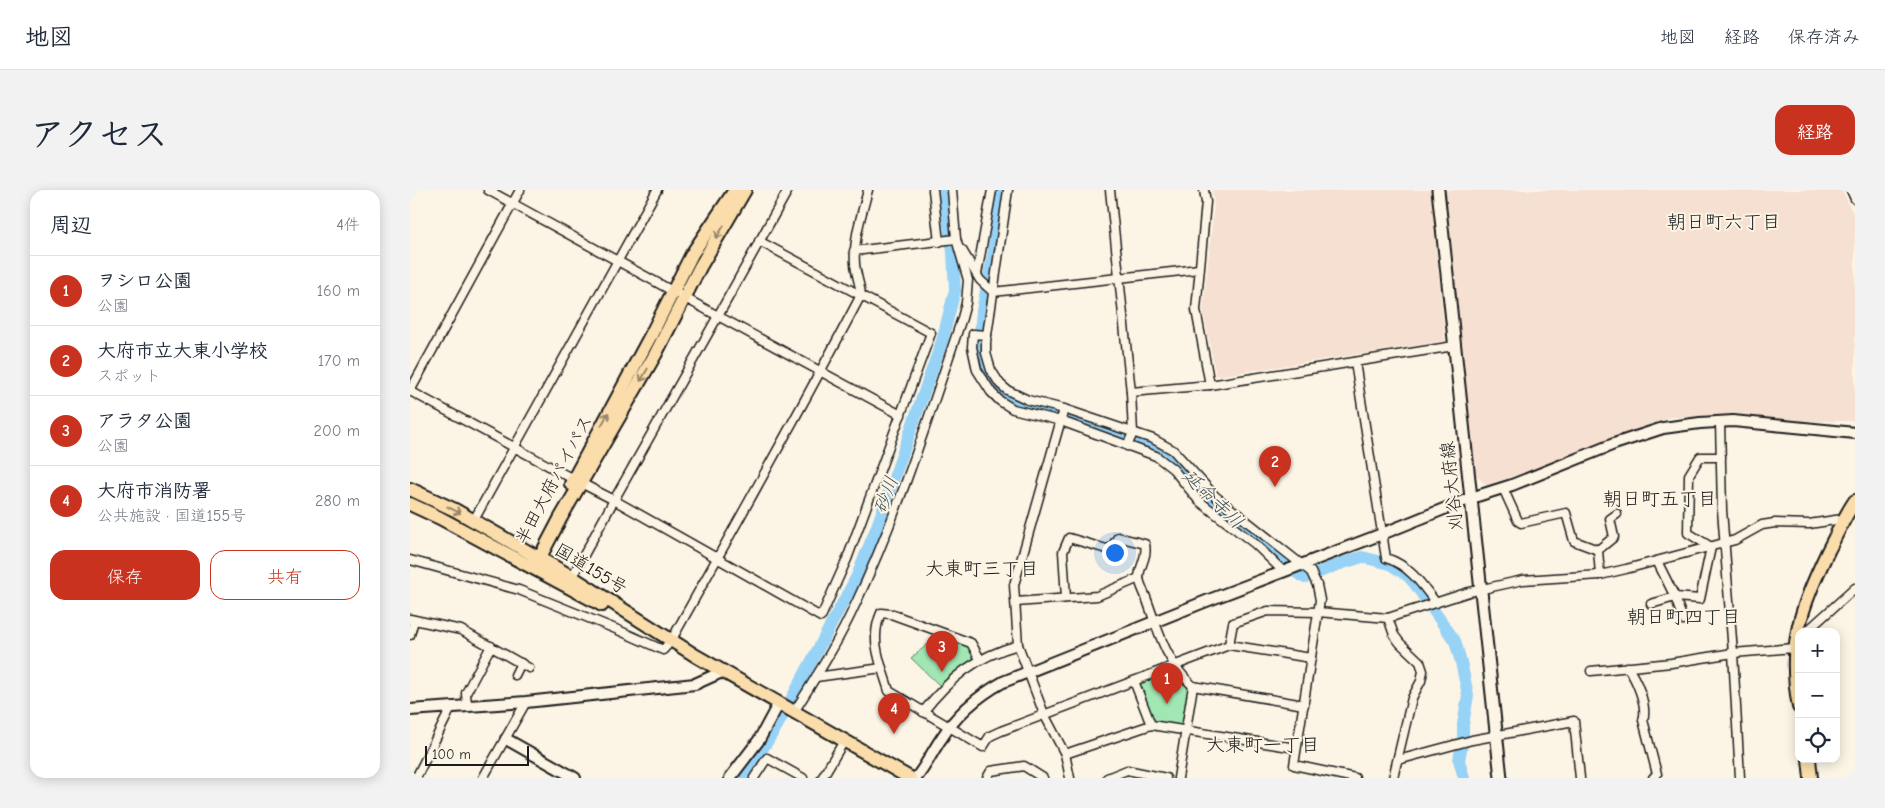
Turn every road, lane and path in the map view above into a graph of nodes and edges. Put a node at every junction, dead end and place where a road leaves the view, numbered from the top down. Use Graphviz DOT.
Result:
graph roads {
  1 [pos="488,190"];
  2 [pos="520,190"];
  3 [pos="656,190"];
  4 [pos="735,190"];
  5 [pos="746,190"];
  6 [pos="788,190"];
  7 [pos="868,190"];
  8 [pos="933,190"];
  9 [pos="952,190"];
  10 [pos="992,190"];
  11 [pos="1008,190"];
  12 [pos="1110,190"];
  13 [pos="1204,190"];
  14 [pos="1438,190"];
  15 [pos="1851,190"];
  16 [pos="1855,199"];
  17 [pos="512,203"];
  18 [pos="759,241"];
  19 [pos="947,241"];
  20 [pos="854,251"];
  21 [pos="618,261"];
  22 [pos="1200,269"];
  23 [pos="978,277"];
  24 [pos="1120,278"];
  25 [pos="992,291"];
  26 [pos="679,294"];
  27 [pos="861,295"];
  28 [pos="718,316"];
  29 [pos="987,335"];
  30 [pos="1454,346"];
  31 [pos="1355,362"];
  32 [pos="821,372"];
  33 [pos="1000,384"];
  34 [pos="1210,385"];
  35 [pos="410,391"];
  36 [pos="991,392"];
  37 [pos="1131,392"];
  38 [pos="1064,409"];
  39 [pos="901,415"];
  40 [pos="1061,421"];
  41 [pos="1720,422"];
  42 [pos="1855,431"];
  43 [pos="1133,433"];
  44 [pos="1128,445"];
  45 [pos="514,448"];
  46 [pos="1721,458"];
  47 [pos="577,481"];
  48 [pos="1502,488"];
  49 [pos="410,489"];
  50 [pos="1471,498"];
  51 [pos="614,500"];
  52 [pos="1855,501"];
  53 [pos="410,504"];
  54 [pos="1227,506"];
  55 [pos="1855,508"];
  56 [pos="1617,514"];
  57 [pos="1219,517"];
  58 [pos="1842,519"];
  59 [pos="474,520"];
  60 [pos="1382,534"];
  61 [pos="1725,541"];
  62 [pos="1711,547"];
  63 [pos="1598,550"];
  64 [pos="410,560"];
  65 [pos="534,560"];
  66 [pos="717,560"];
  67 [pos="1657,561"];
  68 [pos="1306,567"];
  69 [pos="1285,572"];
  70 [pos="1600,575"];
  71 [pos="572,577"];
  72 [pos="1139,578"];
  73 [pos="1855,588"];
  74 [pos="1480,590"];
  75 [pos="1675,597"];
  76 [pos="1066,598"];
  77 [pos="1016,602"];
  78 [pos="1436,603"];
  79 [pos="1651,604"];
  80 [pos="1318,612"];
  81 [pos="1388,618"];
  82 [pos="412,619"];
  83 [pos="1682,620"];
  84 [pos="1154,622"];
  85 [pos="1800,628"];
  86 [pos="1810,628"];
  87 [pos="410,635"];
  88 [pos="671,641"];
  89 [pos="1795,642"];
  90 [pos="1018,645"];
  91 [pos="1229,645"];
  92 [pos="491,646"];
  93 [pos="1733,653"];
  94 [pos="1795,656"];
  95 [pos="1311,658"];
  96 [pos="980,659"];
  97 [pos="522,663"];
  98 [pos="1174,666"];
  99 [pos="1627,667"];
  100 [pos="529,668"];
  101 [pos="882,668"];
  102 [pos="724,671"];
  103 [pos="1591,671"];
  104 [pos="1027,672"];
  105 [pos="515,675"];
  106 [pos="816,677"];
  107 [pos="1795,678"];
  108 [pos="1134,681"];
  109 [pos="1193,686"];
  110 [pos="526,702"];
  111 [pos="779,704"];
  112 [pos="1304,705"];
  113 [pos="452,706"];
  114 [pos="467,706"];
  115 [pos="410,710"];
  116 [pos="794,712"];
  117 [pos="923,712"];
  118 [pos="1044,714"];
  119 [pos="1151,725"];
  120 [pos="949,727"];
  121 [pos="1186,731"];
  122 [pos="1497,736"];
  123 [pos="506,739"];
  124 [pos="844,741"];
  125 [pos="1296,748"];
  126 [pos="1065,754"];
  127 [pos="1398,760"];
  128 [pos="1809,763"];
  129 [pos="1146,776"];
  130 [pos="416,778"];
  131 [pos="483,778"];
  132 [pos="575,778"];
  133 [pos="730,778"];
  134 [pos="754,778"];
  135 [pos="803,778"];
  136 [pos="822,778"];
  137 [pos="910,778"];
  138 [pos="916,778"];
  139 [pos="987,778"];
  140 [pos="1043,778"];
  141 [pos="1067,778"];
  142 [pos="1107,778"];
  143 [pos="1166,778"];
  144 [pos="1178,778"];
  145 [pos="1355,778"];
  146 [pos="1393,778"];
  147 [pos="1501,778"];
  148 [pos="1580,778"];
  149 [pos="1653,778"];
  150 [pos="1740,778"];
  151 [pos="1811,778"];
  1 -- 17 [label="street"];
  2 -- 17 [label="street"];
  3 -- 21 [label="street"];
  4 -- 26 [label="main road, 半田大府パイパス"];
  5 -- 26 [label="main road, 半田大府パイパス, one-way"];
  6 -- 18 [label="street"];
  7 -- 20 [label="street"];
  8 -- 19 [label="street"];
  9 -- 19 [label="street"];
  10 -- 23 [label="street"];
  11 -- 25 [label="street"];
  12 -- 24 [label="street"];
  13 -- 22 [label="street"];
  14 -- 30 [label="main road, 刈谷大府線"];
  15 -- 16 [label="street"];
  17 -- 21 [label="street"];
  17 -- 35 [label="street"];
  18 -- 27 [label="street"];
  18 -- 28 [label="street"];
  19 -- 20 [label="street"];
  19 -- 23 [label="street"];
  19 -- 106 [label="street"];
  20 -- 27 [label="street"];
  21 -- 26 [label="street"];
  21 -- 45 [label="street"];
  22 -- 24 [label="street"];
  22 -- 34 [label="street"];
  23 -- 25 [label="street"];
  24 -- 25 [label="street"];
  24 -- 37 [label="street"];
  25 -- 29 [label="street"];
  26 -- 28 [label="street"];
  26 -- 47 [label="main road, 半田大府パイパス"];
  27 -- 32 [label="street"];
  27 -- 39 [label="street"];
  28 -- 32 [label="street"];
  28 -- 51 [label="street"];
  29 -- 33 [label="street"];
  29 -- 36 [label="street"];
  30 -- 31 [label="street"];
  30 -- 50 [label="main road, 刈谷大府線"];
  31 -- 34 [label="street"];
  31 -- 60 [label="street"];
  32 -- 39 [label="street"];
  32 -- 66 [label="street"];
  33 -- 36 [label="street"];
  33 -- 38 [label="street"];
  34 -- 37 [label="street"];
  35 -- 45 [label="street"];
  36 -- 40 [label="street"];
  37 -- 43 [label="street"];
  38 -- 40 [label="street"];
  38 -- 43 [label="street"];
  39 -- 66 [label="street"];
  40 -- 44 [label="street"];
  40 -- 77 [label="street"];
  41 -- 42 [label="street"];
  41 -- 46 [label="street"];
  41 -- 48 [label="street"];
  43 -- 44 [label="street"];
  43 -- 54 [label="street"];
  44 -- 57 [label="street"];
  45 -- 47 [label="street"];
  45 -- 59 [label="street"];
  46 -- 61 [label="street"];
  46 -- 62 [label="street"];
  47 -- 51 [label="street"];
  47 -- 65 [label="main road, 半田大府パイパス"];
  48 -- 50 [label="street"];
  48 -- 63 [label="street"];
  49 -- 59 [label="main road, 国道155号, one-way"];
  50 -- 60 [label="street"];
  50 -- 74 [label="main road, 刈谷大府線"];
  51 -- 66 [label="street"];
  51 -- 71 [label="street"];
  52 -- 55 [label="street"];
  52 -- 58 [label="main road"];
  53 -- 65 [label="main road, 国道155号"];
  54 -- 57 [label="street"];
  54 -- 68 [label="street"];
  56 -- 63 [label="street"];
  57 -- 69 [label="street"];
  58 -- 61 [label="street"];
  58 -- 85 [label="main road"];
  59 -- 65 [label="main road, 国道155号"];
  60 -- 68 [label="street"];
  60 -- 78 [label="street"];
  61 -- 62 [label="street"];
  61 -- 93 [label="street"];
  62 -- 67 [label="street"];
  62 -- 75 [label="street"];
  63 -- 70 [label="street"];
  64 -- 88 [label="street"];
  65 -- 71 [label="main road, 国道155号"];
  65 -- 88 [label="main road, 国道155号"];
  66 -- 88 [label="street"];
  67 -- 70 [label="street"];
  67 -- 75 [label="street"];
  68 -- 69 [label="street"];
  68 -- 80 [label="street"];
  69 -- 84 [label="street"];
  70 -- 74 [label="street"];
  71 -- 88 [label="main road, 国道155号"];
  72 -- 76 [label="street"];
  72 -- 76 [label="street"];
  72 -- 84 [label="street"];
  73 -- 86 [label="street"];
  74 -- 78 [label="street"];
  74 -- 122 [label="main road, 刈谷大府線"];
  75 -- 79 [label="street"];
  75 -- 83 [label="street"];
  76 -- 77 [label="street"];
  77 -- 90 [label="street"];
  78 -- 81 [label="street"];
  80 -- 81 [label="street"];
  80 -- 91 [label="street"];
  80 -- 95 [label="street"];
  81 -- 127 [label="street"];
  82 -- 87 [label="street"];
  82 -- 92 [label="street"];
  84 -- 98 [label="street"];
  84 -- 104 [label="street"];
  88 -- 102 [label="main road, 国道155号"];
  89 -- 93 [label="street"];
  90 -- 96 [label="street"];
  90 -- 104 [label="street"];
  91 -- 95 [label="street"];
  91 -- 98 [label="street"];
  92 -- 97 [label="street"];
  92 -- 114 [label="street"];
  93 -- 99 [label="street"];
  93 -- 150 [label="street"];
  94 -- 107 [label="main road"];
  95 -- 112 [label="street"];
  96 -- 101 [label="street"];
  96 -- 117 [label="street"];
  97 -- 100 [label="street"];
  97 -- 105 [label="street"];
  98 -- 108 [label="street"];
  98 -- 109 [label="street"];
  99 -- 103 [label="street"];
  99 -- 149 [label="street"];
  101 -- 106 [label="street"];
  101 -- 117 [label="street"];
  102 -- 110 [label="street"];
  102 -- 111 [label="main road, 国道155号"];
  104 -- 118 [label="street"];
  104 -- 120 [label="street"];
  106 -- 116 [label="street"];
  108 -- 118 [label="street"];
  108 -- 119 [label="street"];
  109 -- 112 [label="street"];
  109 -- 121 [label="street"];
  110 -- 114 [label="street"];
  110 -- 123 [label="street"];
  111 -- 116 [label="main road, 国道155号"];
  111 -- 133 [label="street"];
  112 -- 125 [label="street"];
  113 -- 114 [label="street"];
  113 -- 115 [label="street"];
  113 -- 130 [label="street"];
  116 -- 124 [label="main road, 国道155号"];
  117 -- 120 [label="street"];
  118 -- 120 [label="street"];
  118 -- 126 [label="street"];
  119 -- 121 [label="street"];
  119 -- 126 [label="street"];
  120 -- 138 [label="street"];
  121 -- 125 [label="street"];
  121 -- 144 [label="street"];
  122 -- 127 [label="street"];
  122 -- 147 [label="main road, 刈谷大府線"];
  122 -- 148 [label="street"];
  123 -- 131 [label="street"];
  123 -- 132 [label="street"];
  124 -- 136 [label="street"];
  124 -- 137 [label="main road, 国道155号"];
  125 -- 145 [label="street"];
  126 -- 141 [label="street"];
  127 -- 146 [label="street"];
  128 -- 151 [label="main road"];
  129 -- 142 [label="street"];
  129 -- 143 [label="street"];
  134 -- 135 [label="street"];
  139 -- 140 [label="street"];
}
